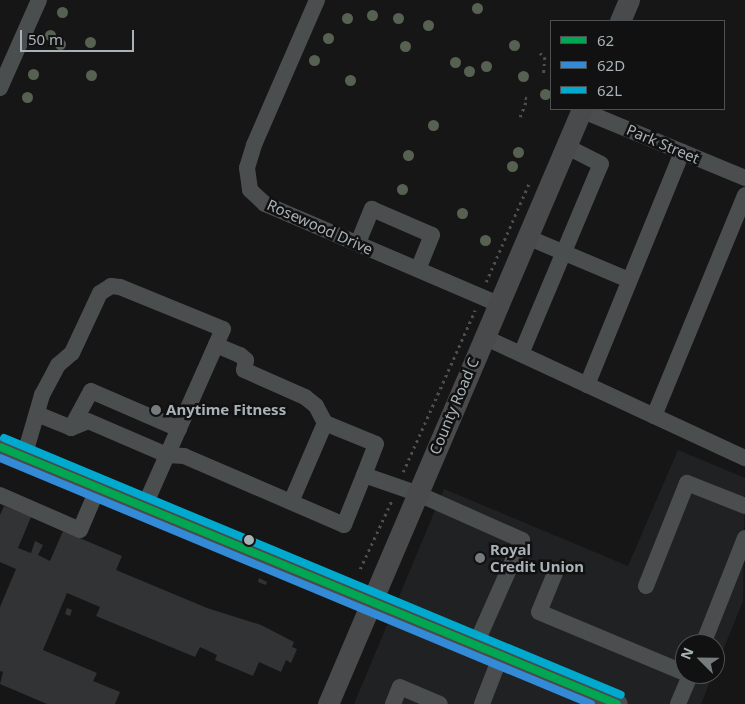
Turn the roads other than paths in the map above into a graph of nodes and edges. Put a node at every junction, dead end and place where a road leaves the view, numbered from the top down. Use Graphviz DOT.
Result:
graph roads {
  1 [pos="39,0"];
  2 [pos="317,0"];
  3 [pos="629,0"];
  4 [pos="620,20"];
  5 [pos="0,88"];
  6 [pos="582,110"];
  7 [pos="566,146"];
  8 [pos="682,152"];
  9 [pos="745,178"];
  10 [pos="745,195"];
  11 [pos="527,237"];
  12 [pos="358,243"];
  13 [pos="564,252"];
  14 [pos="418,269"];
  15 [pos="629,280"];
  16 [pos="498,304"];
  17 [pos="484,337"];
  18 [pos="216,345"];
  19 [pos="521,354"];
  20 [pos="587,385"];
  21 [pos="37,414"];
  22 [pos="654,416"];
  23 [pos="325,423"];
  24 [pos="71,428"];
  25 [pos="179,429"];
  26 [pos="0,447"];
  27 [pos="167,456"];
  28 [pos="24,457"];
  29 [pos="745,458"];
  30 [pos="364,475"];
  31 [pos="98,488"];
  32 [pos="406,491"];
  33 [pos="0,495"];
  34 [pos="291,502"];
  35 [pos="745,506"];
  36 [pos="144,507"];
  37 [pos="745,538"];
  38 [pos="555,573"];
  39 [pos="646,586"];
  40 [pos="370,600"];
  41 [pos="706,634"];
  42 [pos="476,644"];
  43 [pos="501,655"];
  44 [pos="675,669"];
  45 [pos="685,684"];
  46 [pos="328,704"];
  47 [pos="393,704"];
  48 [pos="440,704"];
  49 [pos="482,704"];
  50 [pos="616,704"];
  51 [pos="678,704"];
  1 -- 5 [label="street"];
  2 -- 12 [label="street, Rosewood Drive"];
  3 -- 4 [label="main road"];
  6 -- 7 [label="main road, County Road C"];
  6 -- 8 [label="street, Park Street"];
  7 -- 11 [label="main road, County Road C"];
  7 -- 13 [label="street"];
  8 -- 9 [label="street, Park Street"];
  8 -- 15 [label="street"];
  10 -- 22 [label="street"];
  11 -- 13 [label="street"];
  11 -- 16 [label="main road, County Road C"];
  12 -- 14 [label="street, Rosewood Drive"];
  12 -- 14 [label="street"];
  13 -- 15 [label="street"];
  13 -- 19 [label="street"];
  14 -- 16 [label="street, Rosewood Drive"];
  15 -- 20 [label="street"];
  16 -- 17 [label="main road, County Road C"];
  17 -- 19 [label="street"];
  17 -- 32 [label="main road, County Road C"];
  18 -- 21 [label="street"];
  18 -- 23 [label="street"];
  18 -- 25 [label="street"];
  19 -- 20 [label="street"];
  20 -- 22 [label="street"];
  21 -- 24 [label="street"];
  21 -- 28 [label="street"];
  22 -- 29 [label="street"];
  23 -- 30 [label="street"];
  23 -- 34 [label="street"];
  24 -- 25 [label="street"];
  24 -- 27 [label="street"];
  25 -- 27 [label="street"];
  26 -- 28 [label="main road"];
  27 -- 34 [label="street"];
  27 -- 36 [label="street"];
  28 -- 31 [label="main road"];
  30 -- 32 [label="street"];
  30 -- 34 [label="street"];
  31 -- 33 [label="street"];
  31 -- 36 [label="main road"];
  32 -- 40 [label="main road, County Road C"];
  32 -- 42 [label="street"];
  35 -- 39 [label="street"];
  36 -- 40 [label="main road"];
  37 -- 41 [label="street"];
  38 -- 44 [label="street"];
  40 -- 42 [label="main road"];
  40 -- 46 [label="main road, County Road C"];
  42 -- 43 [label="main road"];
  43 -- 49 [label="street"];
  43 -- 50 [label="main road"];
  45 -- 51 [label="street"];
  47 -- 48 [label="street"];
}
